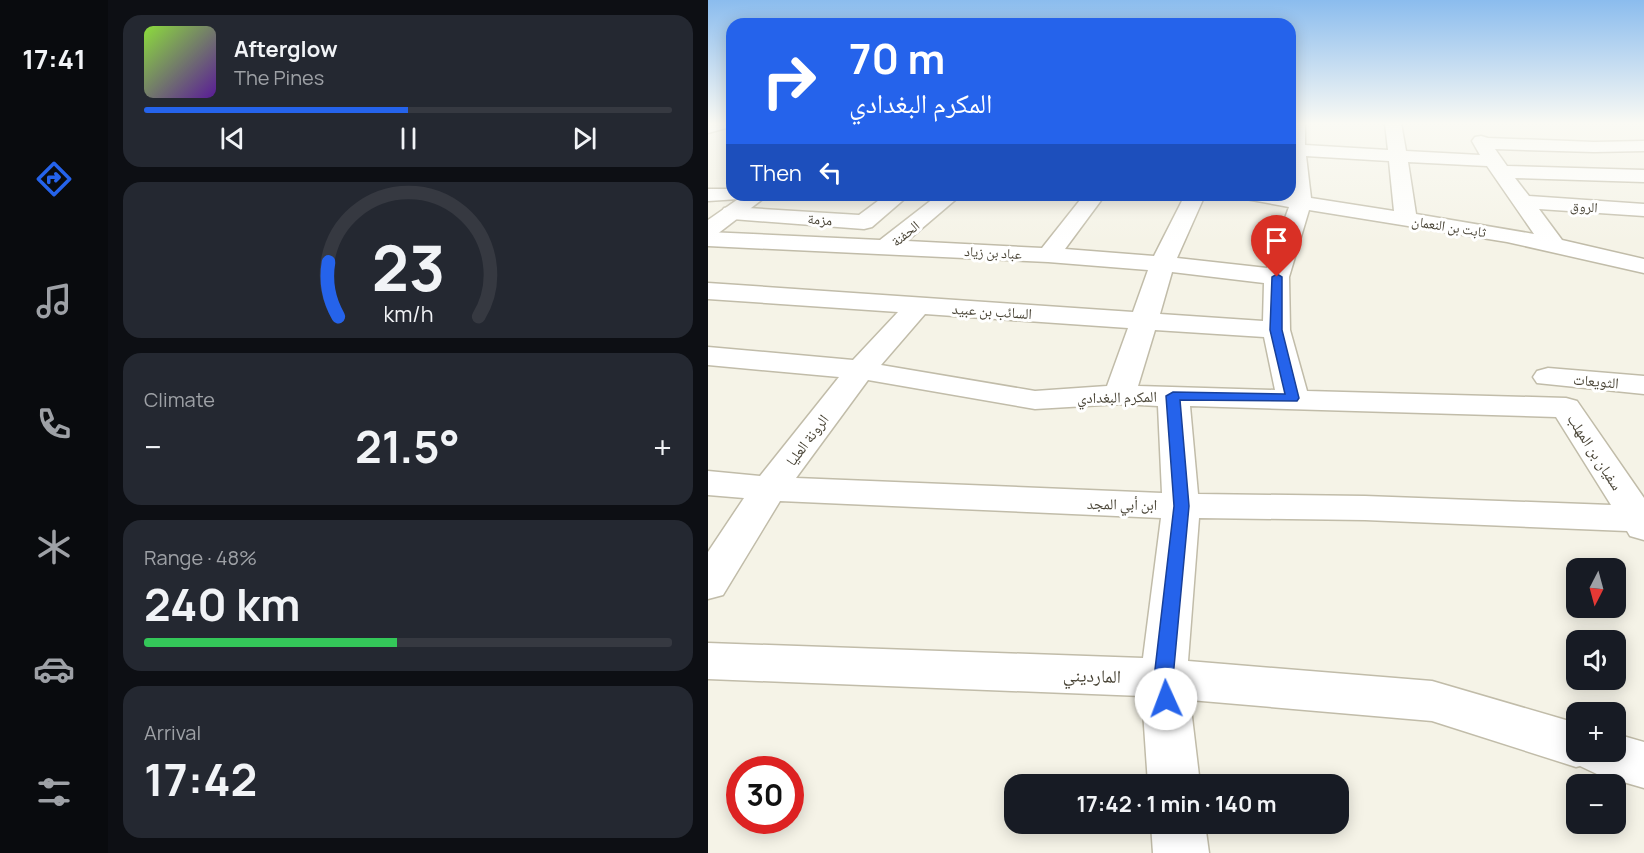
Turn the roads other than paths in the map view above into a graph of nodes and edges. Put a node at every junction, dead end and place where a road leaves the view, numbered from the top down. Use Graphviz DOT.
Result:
graph roads {
  1 [pos="1400,163"];
  2 [pos="1466,163"];
  3 [pos="1495,163"];
  4 [pos="1497,166"];
  5 [pos="1296,173"];
  6 [pos="1644,176"];
  7 [pos="708,195"];
  8 [pos="890,201"];
  9 [pos="944,201"];
  10 [pos="1090,201"];
  11 [pos="1192,201"];
  12 [pos="1294,201"];
  13 [pos="1301,202"];
  14 [pos="1524,202"];
  15 [pos="732,204"];
  16 [pos="1644,210"];
  17 [pos="1406,219"];
  18 [pos="708,230"];
  19 [pos="708,239"];
  20 [pos="1554,246"];
  21 [pos="886,247"];
  22 [pos="1048,255"];
  23 [pos="1162,264"];
  24 [pos="1644,266"];
  25 [pos="1277,277"];
  26 [pos="708,291"];
  27 [pos="919,305"];
  28 [pos="1144,321"];
  29 [pos="1276,330"];
  30 [pos="708,356"];
  31 [pos="860,370"];
  32 [pos="1548,377"];
  33 [pos="1644,385"];
  34 [pos="1120,395"];
  35 [pos="1173,396"];
  36 [pos="1293,398"];
  37 [pos="1566,408"];
  38 [pos="708,483"];
  39 [pos="769,489"];
  40 [pos="1181,506"];
  41 [pos="1642,522"];
  42 [pos="708,584"];
  43 [pos="708,661"];
  44 [pos="1164,678"];
  45 [pos="1566,742"];
  46 [pos="1626,760"];
  47 [pos="1644,765"];
  48 [pos="1173,774"];
  49 [pos="1179,834"];
  50 [pos="1181,853"];
  1 -- 17 [label="street"];
  2 -- 4 [label="street"];
  3 -- 4 [label="street"];
  4 -- 6 [label="street"];
  4 -- 14 [label="street"];
  5 -- 13 [label="street"];
  7 -- 15 [label="street, مزمة"];
  8 -- 15 [label="street, مزمة"];
  9 -- 21 [label="street, الحفنة"];
  10 -- 22 [label="street"];
  11 -- 23 [label="street"];
  12 -- 13 [label="street, ثابت بن النعمان"];
  13 -- 17 [label="street, ثابت بن النعمان"];
  13 -- 25 [label="street"];
  14 -- 16 [label="street, الروق"];
  14 -- 20 [label="street"];
  15 -- 18 [label="street"];
  17 -- 20 [label="street, ثابت بن النعمان"];
  19 -- 21 [label="street, عباد بن زياد"];
  20 -- 24 [label="street, ثابت بن النعمان"];
  21 -- 22 [label="street, عباد بن زياد"];
  22 -- 23 [label="street, عباد بن زياد"];
  23 -- 25 [label="street, عباد بن زياد"];
  23 -- 28 [label="street"];
  25 -- 29 [label="street"];
  26 -- 27 [label="street, السائب بن عبيد"];
  27 -- 28 [label="street, السائب بن عبيد"];
  27 -- 31 [label="street, الرونة العليا"];
  28 -- 29 [label="street, السائب بن عبيد"];
  28 -- 34 [label="street"];
  29 -- 36 [label="street"];
  30 -- 31 [label="street, المكرم البغدادي"];
  31 -- 34 [label="street, المكرم البغدادي"];
  31 -- 39 [label="street, الرونة العليا"];
  32 -- 33 [label="street, الثويعات"];
  34 -- 35 [label="street, المكرم البغدادي"];
  35 -- 36 [label="street, المكرم البغدادي"];
  35 -- 40 [label="street"];
  36 -- 37 [label="street, المكرم البغدادي"];
  37 -- 41 [label="street, سفيان بن المهلب"];
  38 -- 39 [label="street, ابن أبي المجد"];
  39 -- 40 [label="street, ابن أبي المجد"];
  39 -- 42 [label="street, الرونة العليا"];
  40 -- 41 [label="street, ابن أبي المجد"];
  40 -- 44 [label="street"];
  43 -- 44 [label="street, المارديني"];
  44 -- 45 [label="street, المارديني"];
  44 -- 48 [label="street"];
  46 -- 47 [label="street"];
  49 -- 50 [label="street"];
}
